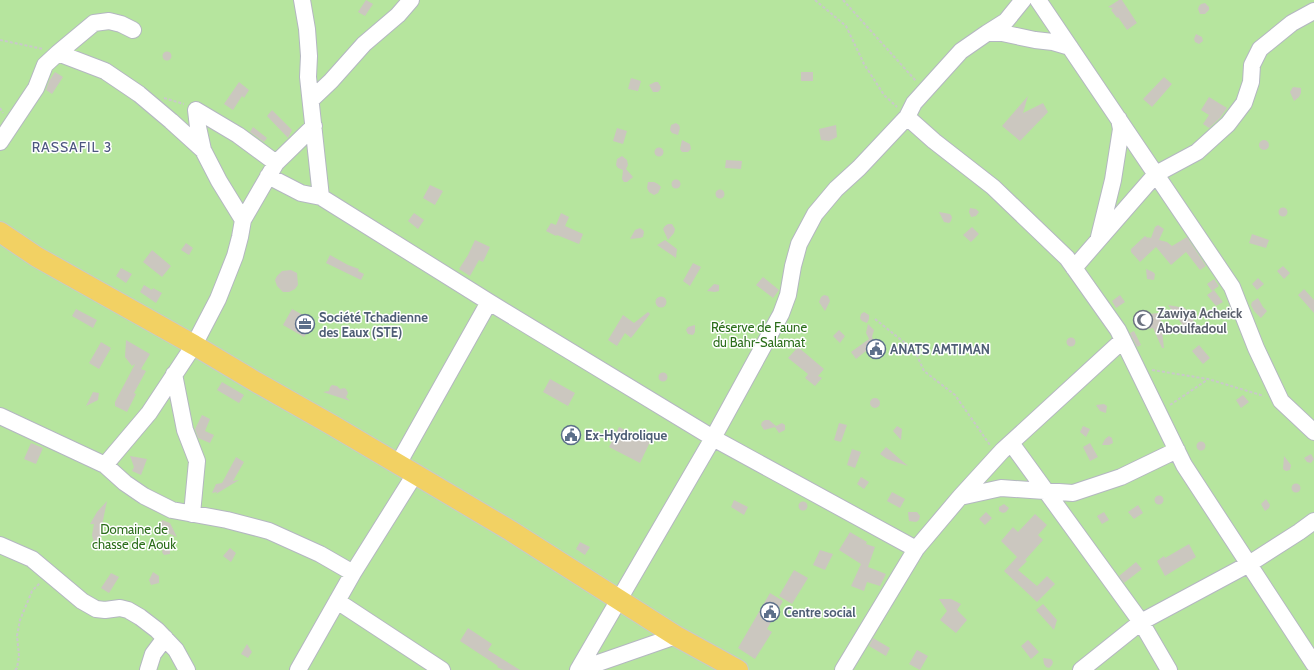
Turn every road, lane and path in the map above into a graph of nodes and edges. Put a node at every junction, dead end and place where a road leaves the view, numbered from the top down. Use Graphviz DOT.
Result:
graph roads {
  1 [pos="302,0"];
  2 [pos="815,0"];
  3 [pos="843,0"];
  4 [pos="1023,0"];
  5 [pos="1038,0"];
  6 [pos="404,3"];
  7 [pos="1314,10"];
  8 [pos="133,30"];
  9 [pos="988,33"];
  10 [pos="0,40"];
  11 [pos="1070,47"];
  12 [pos="58,52"];
  13 [pos="923,91"];
  14 [pos="140,94"];
  15 [pos="311,100"];
  16 [pos="196,110"];
  17 [pos="907,117"];
  18 [pos="1119,119"];
  19 [pos="314,126"];
  20 [pos="0,142"];
  21 [pos="202,150"];
  22 [pos="272,170"];
  23 [pos="1156,174"];
  24 [pos="321,197"];
  25 [pos="242,220"];
  26 [pos="0,232"];
  27 [pos="1098,241"];
  28 [pos="1074,268"];
  29 [pos="490,302"];
  30 [pos="875,319"];
  31 [pos="1123,340"];
  32 [pos="194,345"];
  33 [pos="1136,368"];
  34 [pos="174,374"];
  35 [pos="1208,379"];
  36 [pos="1281,401"];
  37 [pos="1158,413"];
  38 [pos="0,416"];
  39 [pos="1314,432"];
  40 [pos="713,438"];
  41 [pos="1011,443"];
  42 [pos="1177,450"];
  43 [pos="998,456"];
  44 [pos="105,465"];
  45 [pos="407,469"];
  46 [pos="1046,491"];
  47 [pos="960,497"];
  48 [pos="192,514"];
  49 [pos="1314,522"];
  50 [pos="0,545"];
  51 [pos="916,549"];
  52 [pos="1249,564"];
  53 [pos="353,573"];
  54 [pos="54,578"];
  55 [pos="619,599"];
  56 [pos="337,601"];
  57 [pos="1141,622"];
  58 [pos="676,636"];
  59 [pos="165,638"];
  60 [pos="1314,664"];
  61 [pos="15,670"];
  62 [pos="148,670"];
  63 [pos="187,670"];
  64 [pos="298,670"];
  65 [pos="442,670"];
  66 [pos="578,670"];
  67 [pos="738,670"];
  68 [pos="843,670"];
  69 [pos="1081,670"];
  70 [pos="1168,670"];
  1 -- 15 [label="street"];
  2 -- 17 [label="path"];
  3 -- 13 [label="path"];
  4 -- 9 [label="street"];
  5 -- 11 [label="street"];
  6 -- 15 [label="street"];
  7 -- 23 [label="street"];
  8 -- 12 [label="street"];
  9 -- 11 [label="street"];
  9 -- 13 [label="street"];
  10 -- 12 [label="path"];
  11 -- 18 [label="street"];
  12 -- 14 [label="street"];
  12 -- 20 [label="street"];
  13 -- 17 [label="street"];
  14 -- 16 [label="path"];
  14 -- 21 [label="street"];
  15 -- 19 [label="street"];
  16 -- 21 [label="street"];
  16 -- 22 [label="street"];
  17 -- 28 [label="street"];
  17 -- 40 [label="street"];
  18 -- 23 [label="street"];
  18 -- 27 [label="street"];
  19 -- 22 [label="street"];
  19 -- 24 [label="street"];
  21 -- 25 [label="street"];
  22 -- 24 [label="street"];
  22 -- 25 [label="street"];
  23 -- 27 [label="street"];
  23 -- 36 [label="street"];
  24 -- 29 [label="street"];
  25 -- 32 [label="street"];
  26 -- 32 [label="main road"];
  27 -- 28 [label="street"];
  28 -- 31 [label="street"];
  29 -- 40 [label="street"];
  29 -- 45 [label="street"];
  30 -- 43 [label="path"];
  31 -- 33 [label="street"];
  31 -- 41 [label="street"];
  32 -- 34 [label="street"];
  32 -- 45 [label="main road"];
  33 -- 35 [label="path"];
  33 -- 37 [label="street"];
  34 -- 44 [label="street"];
  34 -- 48 [label="street"];
  35 -- 36 [label="path"];
  35 -- 37 [label="path"];
  36 -- 39 [label="street"];
  37 -- 42 [label="street"];
  38 -- 44 [label="street"];
  40 -- 51 [label="street"];
  40 -- 55 [label="street"];
  41 -- 43 [label="street"];
  41 -- 46 [label="street"];
  42 -- 46 [label="street"];
  42 -- 52 [label="street"];
  43 -- 47 [label="street"];
  44 -- 48 [label="street"];
  45 -- 53 [label="street"];
  45 -- 55 [label="main road"];
  46 -- 47 [label="street"];
  46 -- 57 [label="street"];
  47 -- 51 [label="street"];
  48 -- 53 [label="street"];
  49 -- 52 [label="street"];
  50 -- 54 [label="street"];
  51 -- 68 [label="street"];
  52 -- 57 [label="street"];
  52 -- 60 [label="street"];
  53 -- 56 [label="street"];
  54 -- 59 [label="street"];
  54 -- 61 [label="path"];
  55 -- 58 [label="main road"];
  55 -- 66 [label="street"];
  56 -- 64 [label="street"];
  56 -- 65 [label="street"];
  57 -- 69 [label="street"];
  57 -- 70 [label="street"];
  58 -- 66 [label="street"];
  58 -- 67 [label="main road"];
  59 -- 62 [label="street"];
  59 -- 63 [label="street"];
}
